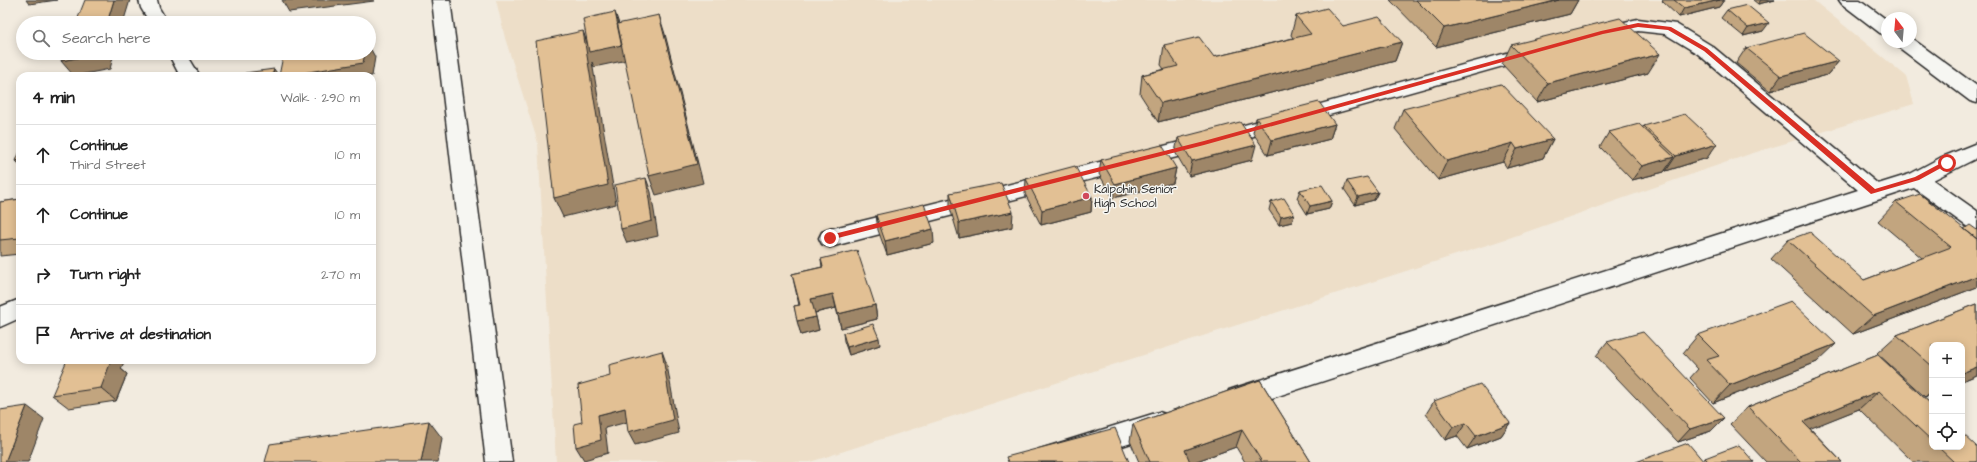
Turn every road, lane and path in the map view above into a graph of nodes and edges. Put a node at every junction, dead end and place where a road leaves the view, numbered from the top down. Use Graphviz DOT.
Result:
graph roads {
  1 [pos="148,0"];
  2 [pos="441,0"];
  3 [pos="1848,0"];
  4 [pos="155,16"];
  5 [pos="1881,25"];
  6 [pos="1580,39"];
  7 [pos="1549,47"];
  8 [pos="1912,48"];
  9 [pos="181,60"];
  10 [pos="188,72"];
  11 [pos="1977,96"];
  12 [pos="1977,150"];
  13 [pos="1917,179"];
  14 [pos="1874,192"];
  15 [pos="1977,222"];
  16 [pos="830,238"];
  17 [pos="16,310"];
  18 [pos="0,317"];
  19 [pos="1219,404"];
  20 [pos="1181,416"];
  21 [pos="499,462"];
  22 [pos="1036,462"];
  1 -- 4 [label="street"];
  2 -- 21 [label="street"];
  3 -- 5 [label="street"];
  6 -- 14 [label="street"];
  7 -- 16 [label="street"];
  8 -- 11 [label="street"];
  9 -- 10 [label="street"];
  12 -- 13 [label="street"];
  13 -- 14 [label="street"];
  13 -- 15 [label="street"];
  14 -- 19 [label="street"];
  17 -- 18 [label="street"];
  20 -- 22 [label="street"];
}
